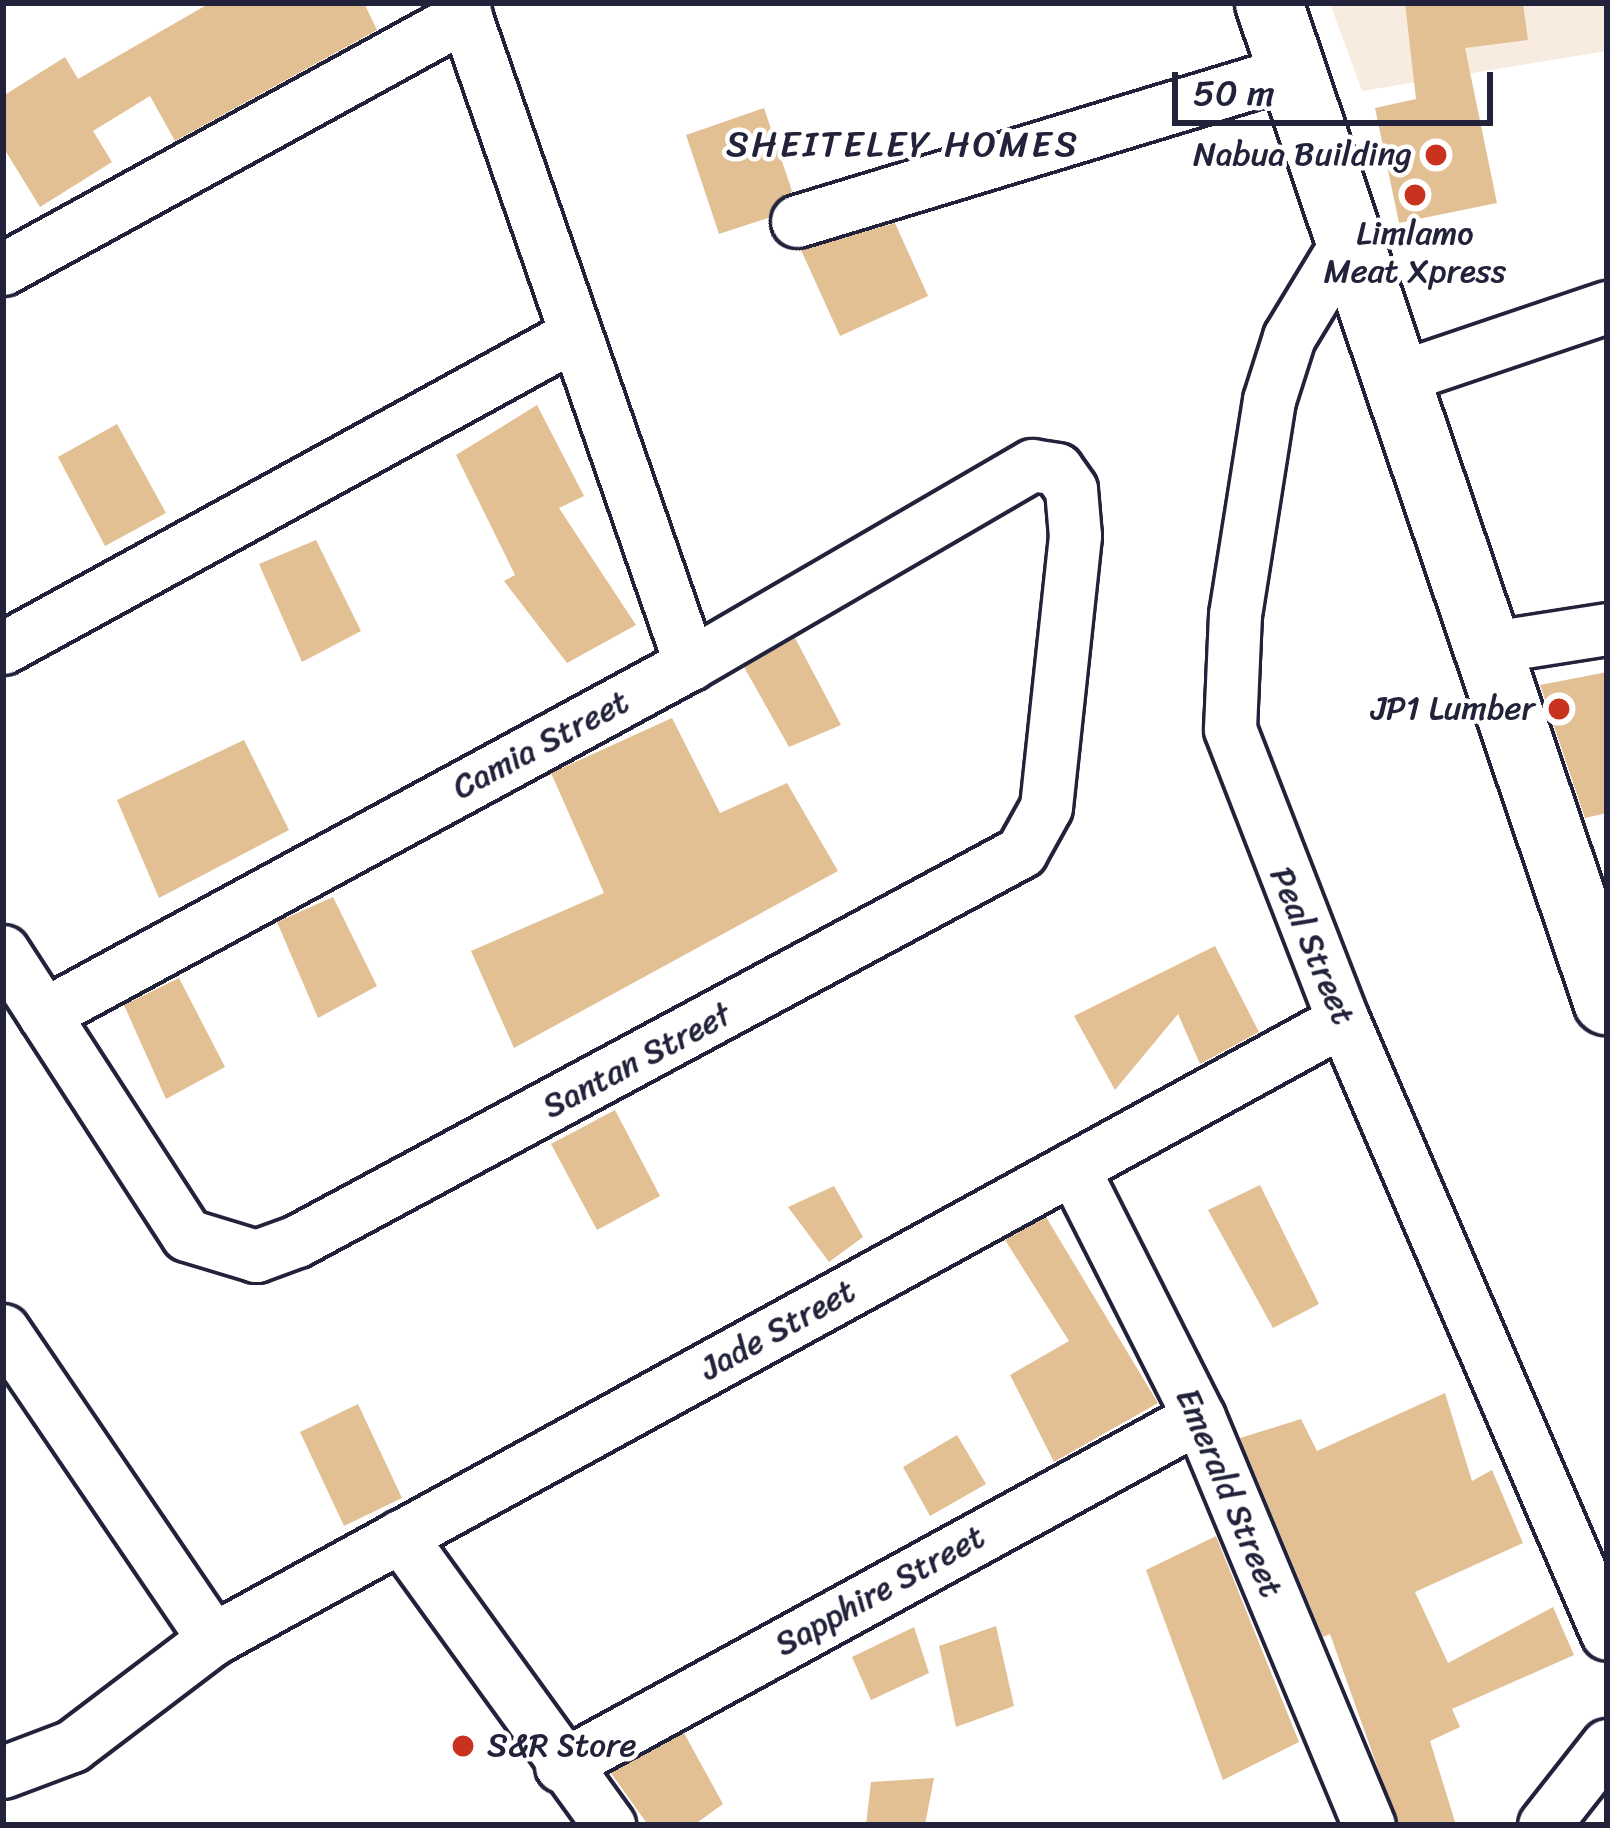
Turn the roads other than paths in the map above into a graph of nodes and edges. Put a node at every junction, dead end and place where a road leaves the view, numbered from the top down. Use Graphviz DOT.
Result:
graph roads {
  1 [pos="1269,3"];
  2 [pos="464,9"];
  3 [pos="1292,70"];
  4 [pos="797,221"];
  5 [pos="1349,238"];
  6 [pos="3,269"];
  7 [pos="1607,307"];
  8 [pos="574,335"];
  9 [pos="1397,378"];
  10 [pos="1607,629"];
  11 [pos="1492,647"];
  12 [pos="3,648"];
  13 [pos="690,664"];
  14 [pos="1032,838"];
  15 [pos="3,951"];
  16 [pos="1607,1001"];
  17 [pos="44,1014"];
  18 [pos="1342,1020"];
  19 [pos="1073,1168"];
  20 [pos="3,1330"];
  21 [pos="1199,1417"];
  22 [pos="400,1536"];
  23 [pos="1607,1634"];
  24 [pos="213,1639"];
  25 [pos="1607,1745"];
  26 [pos="561,1766"];
  27 [pos="3,1772"];
  28 [pos="609,1825"];
  29 [pos="1369,1825"];
  30 [pos="1544,1825"];
  1 -- 3 [label="main road"];
  2 -- 6 [label="street"];
  2 -- 8 [label="street"];
  3 -- 4 [label="street"];
  3 -- 5 [label="main road"];
  5 -- 9 [label="main road"];
  5 -- 18 [label="street, Peal Street"];
  7 -- 9 [label="street"];
  8 -- 12 [label="street"];
  8 -- 13 [label="street"];
  9 -- 11 [label="main road"];
  10 -- 11 [label="street"];
  11 -- 16 [label="main road"];
  13 -- 14 [label="street, Camia Street"];
  13 -- 17 [label="street, Camia Street"];
  14 -- 17 [label="street, Santan Street"];
  15 -- 17 [label="street"];
  18 -- 19 [label="street, Jade Street"];
  18 -- 23 [label="street, Peal Street"];
  19 -- 21 [label="street, Emerald Street"];
  19 -- 22 [label="street, Jade Street"];
  20 -- 24 [label="street"];
  21 -- 26 [label="street, Sapphire Street"];
  21 -- 29 [label="street, Emerald Street"];
  22 -- 24 [label="street, Jade Street"];
  22 -- 26 [label="street"];
  24 -- 27 [label="street, Jade Street"];
  25 -- 30 [label="street"];
  26 -- 28 [label="street"];
}
